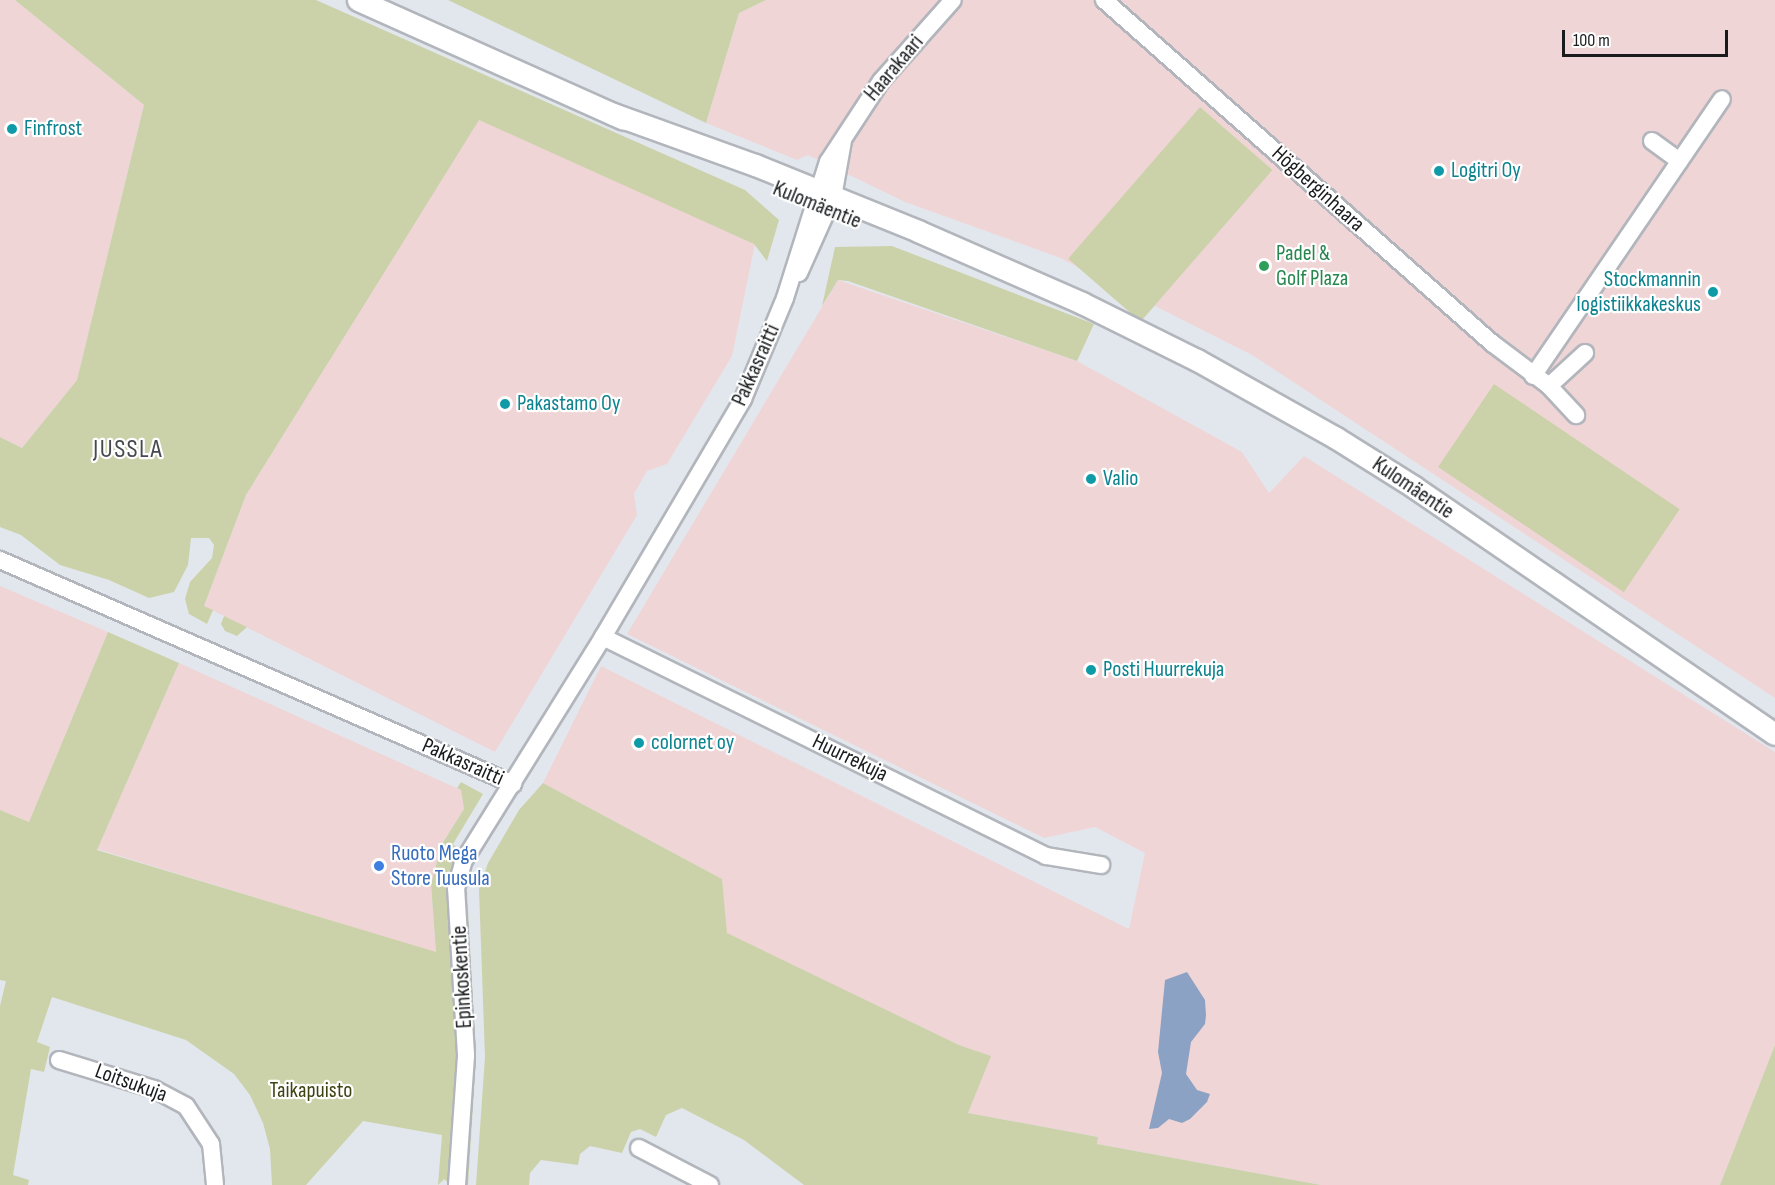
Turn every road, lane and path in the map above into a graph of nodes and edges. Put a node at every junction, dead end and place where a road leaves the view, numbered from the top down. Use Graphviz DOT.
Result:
graph roads {
  1 [pos="358,0"];
  2 [pos="952,0"];
  3 [pos="1104,0"];
  4 [pos="1722,99"];
  5 [pos="1652,141"];
  6 [pos="1680,160"];
  7 [pos="823,200"];
  8 [pos="1585,353"];
  9 [pos="1533,376"];
  10 [pos="1549,386"];
  11 [pos="1576,415"];
  12 [pos="0,560"];
  13 [pos="603,637"];
  14 [pos="1775,734"];
  15 [pos="513,784"];
  16 [pos="1101,865"];
  17 [pos="59,1060"];
  18 [pos="639,1148"];
  19 [pos="215,1185"];
  20 [pos="457,1185"];
  21 [pos="710,1185"];
  1 -- 7 [label="main road, Kulomäentie"];
  2 -- 7 [label="street, Haarakaari"];
  3 -- 9 [label="street, Högberginhaara"];
  4 -- 6 [label="street"];
  5 -- 6 [label="street"];
  6 -- 9 [label="street"];
  7 -- 13 [label="street, Pakkasraitti"];
  7 -- 14 [label="main road, Kulomäentie"];
  8 -- 10 [label="street"];
  9 -- 10 [label="street, Högberginhaara"];
  10 -- 11 [label="street, Högberginhaara"];
  12 -- 15 [label="street, Pakkasraitti"];
  13 -- 15 [label="street, Pakkasraitti"];
  13 -- 16 [label="street, Huurrekuja"];
  15 -- 20 [label="street, Epinkoskentie"];
  17 -- 19 [label="street, Loitsukuja"];
  18 -- 21 [label="street"];
}
